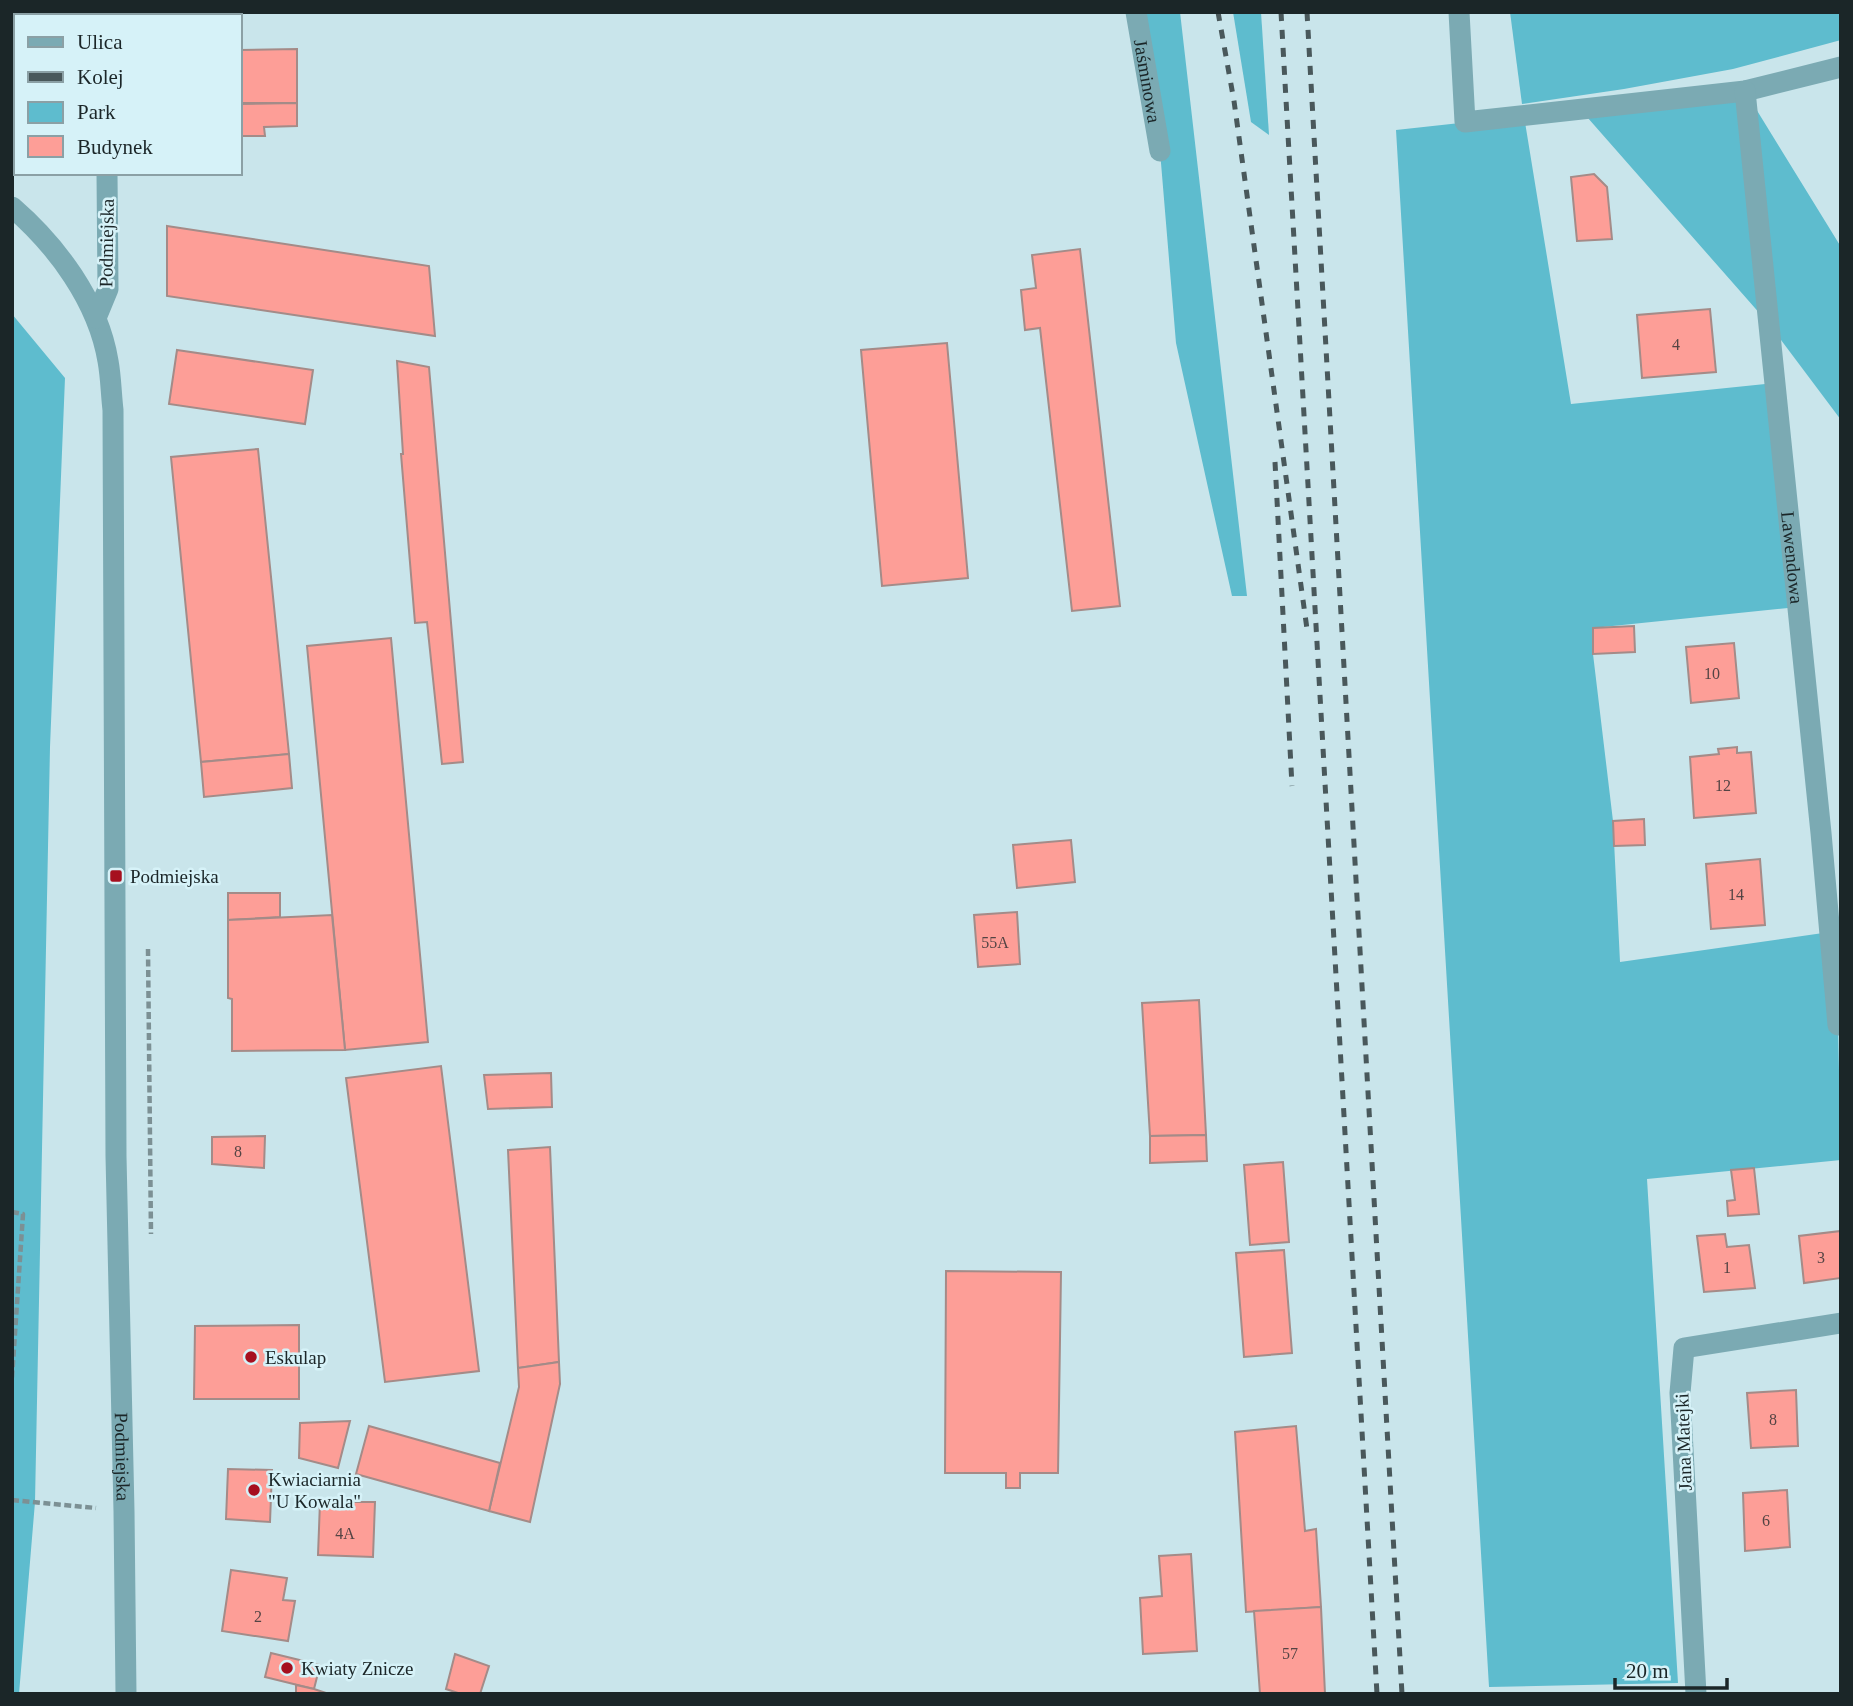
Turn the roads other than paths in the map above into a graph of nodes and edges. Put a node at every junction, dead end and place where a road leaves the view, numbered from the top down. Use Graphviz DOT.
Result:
graph roads {
  1 [pos="1136,12"];
  2 [pos="1459,12"];
  3 [pos="1841,68"];
  4 [pos="1745,91"];
  5 [pos="1160,150"];
  6 [pos="107,175"];
  7 [pos="12,206"];
  8 [pos="96,318"];
  9 [pos="1831,832"];
  10 [pos="1838,1026"];
  11 [pos="1841,1323"];
  12 [pos="126,1694"];
  13 [pos="1696,1694"];
  1 -- 5 [label="street, Jaśminowa"];
  2 -- 4 [label="street"];
  3 -- 4 [label="street"];
  4 -- 9 [label="street, Lawendowa"];
  6 -- 8 [label="street, Podmiejska"];
  7 -- 8 [label="street"];
  8 -- 12 [label="street, Podmiejska"];
  9 -- 10 [label="street, Lawendowa"];
  11 -- 13 [label="street, Jana Matejki"];
}
